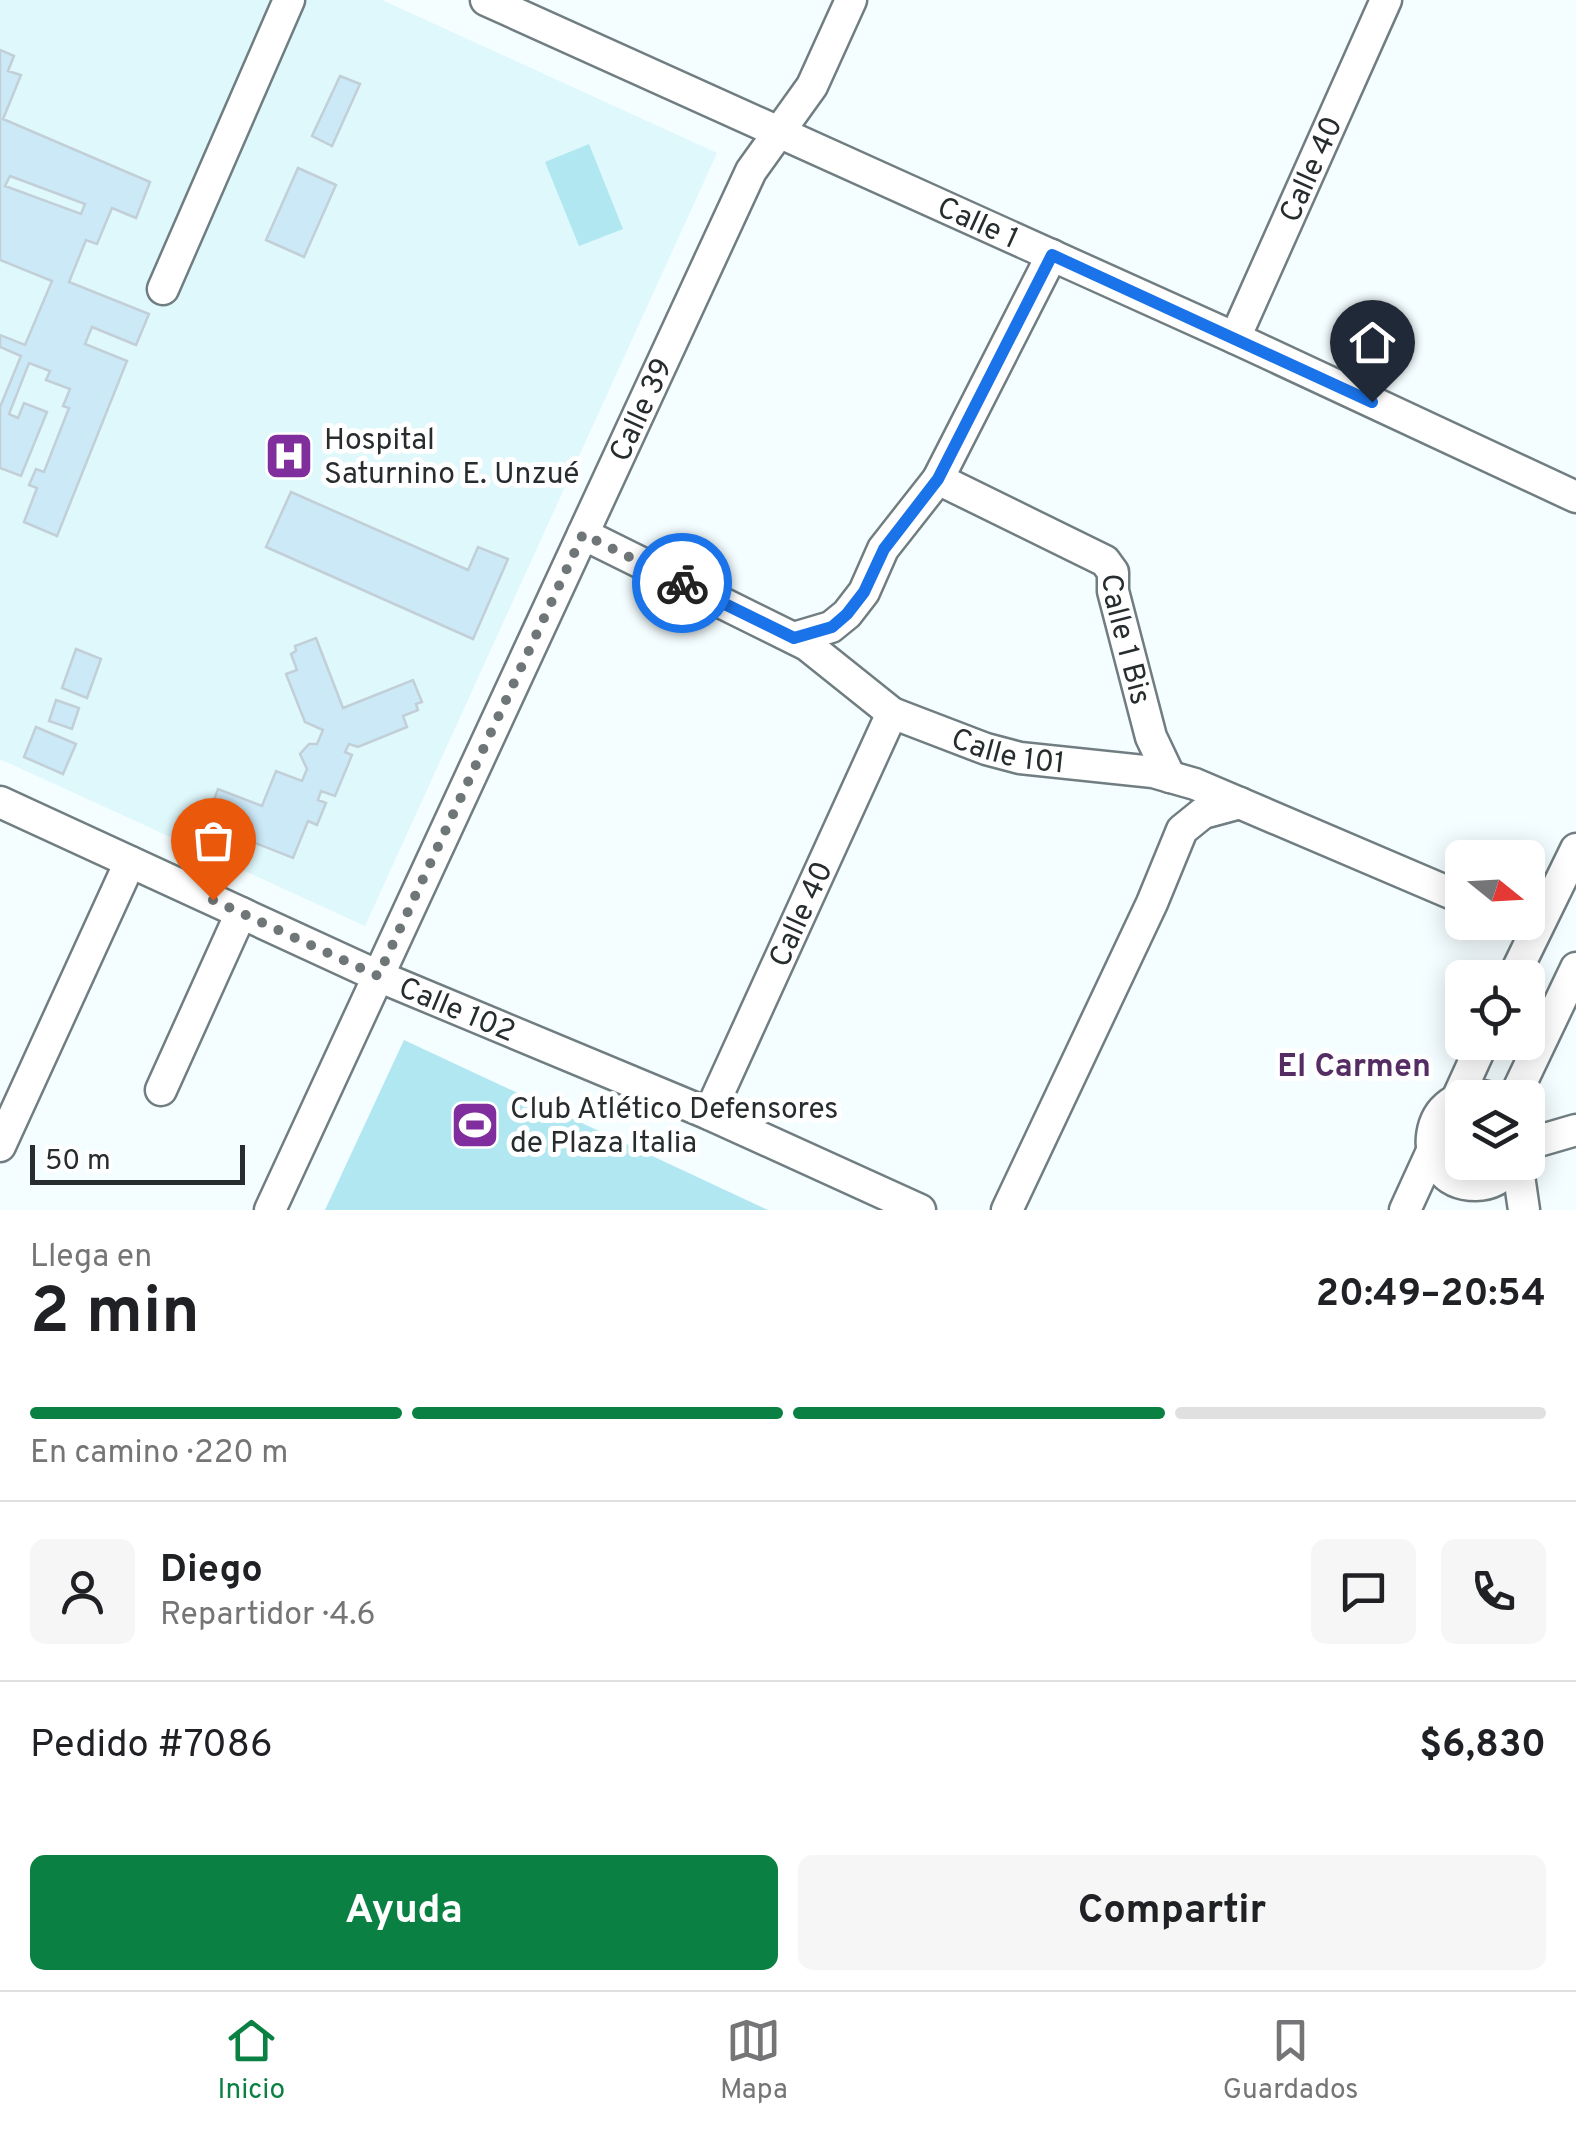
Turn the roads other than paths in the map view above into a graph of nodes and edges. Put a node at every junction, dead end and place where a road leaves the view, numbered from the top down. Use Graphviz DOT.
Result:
graph roads {
  1 [pos="289,0"];
  2 [pos="486,0"];
  3 [pos="851,0"];
  4 [pos="1386,0"];
  5 [pos="780,134"];
  6 [pos="1052,255"];
  7 [pos="163,289"];
  8 [pos="1236,338"];
  9 [pos="938,479"];
  10 [pos="1576,498"];
  11 [pos="583,534"];
  12 [pos="794,638"];
  13 [pos="892,713"];
  14 [pos="1170,777"];
  15 [pos="0,802"];
  16 [pos="1240,803"];
  17 [pos="1576,849"];
  18 [pos="130,862"];
  19 [pos="1445,891"];
  20 [pos="1545,899"];
  21 [pos="241,913"];
  22 [pos="1576,968"];
  23 [pos="378,976"];
  24 [pos="1523,1080"];
  25 [pos="160,1090"];
  26 [pos="1445,1107"];
  27 [pos="708,1114"];
  28 [pos="1576,1130"];
  29 [pos="1545,1139"];
  30 [pos="0,1146"];
  31 [pos="1432,1151"];
  32 [pos="1497,1180"];
  33 [pos="1519,1180"];
  34 [pos="1459,1193"];
  35 [pos="270,1210"];
  36 [pos="920,1210"];
  37 [pos="1007,1210"];
  38 [pos="1405,1210"];
  39 [pos="1485,1210"];
  40 [pos="1524,1210"];
  1 -- 7 [label="street"];
  2 -- 5 [label="street, Calle 1"];
  3 -- 5 [label="street, Calle 39"];
  4 -- 8 [label="street, Calle 40"];
  5 -- 6 [label="street, Calle 1"];
  5 -- 11 [label="street, Calle 39"];
  6 -- 8 [label="street, Calle 1"];
  6 -- 9 [label="street"];
  8 -- 10 [label="street, Calle 1"];
  9 -- 12 [label="street"];
  9 -- 14 [label="street, Calle 1 Bis"];
  11 -- 12 [label="street, Calle 101"];
  11 -- 23 [label="street, Calle 39"];
  12 -- 13 [label="street, Calle 101"];
  13 -- 14 [label="street, Calle 101"];
  13 -- 27 [label="street, Calle 40"];
  14 -- 16 [label="street, Calle 101"];
  15 -- 18 [label="street, Calle 102"];
  16 -- 19 [label="street, Calle 101"];
  16 -- 37 [label="street"];
  17 -- 20 [label="street"];
  18 -- 21 [label="street, Calle 102"];
  18 -- 30 [label="street"];
  21 -- 23 [label="street, Calle 102"];
  21 -- 25 [label="street"];
  22 -- 24 [label="street"];
  23 -- 27 [label="street, Calle 102"];
  23 -- 35 [label="street, Calle 39"];
  26 -- 31 [label="street"];
  27 -- 36 [label="street, Calle 102"];
  28 -- 29 [label="street"];
  31 -- 34 [label="street"];
  31 -- 38 [label="street"];
  32 -- 34 [label="street"];
  33 -- 40 [label="street"];
  34 -- 39 [label="street"];
}
